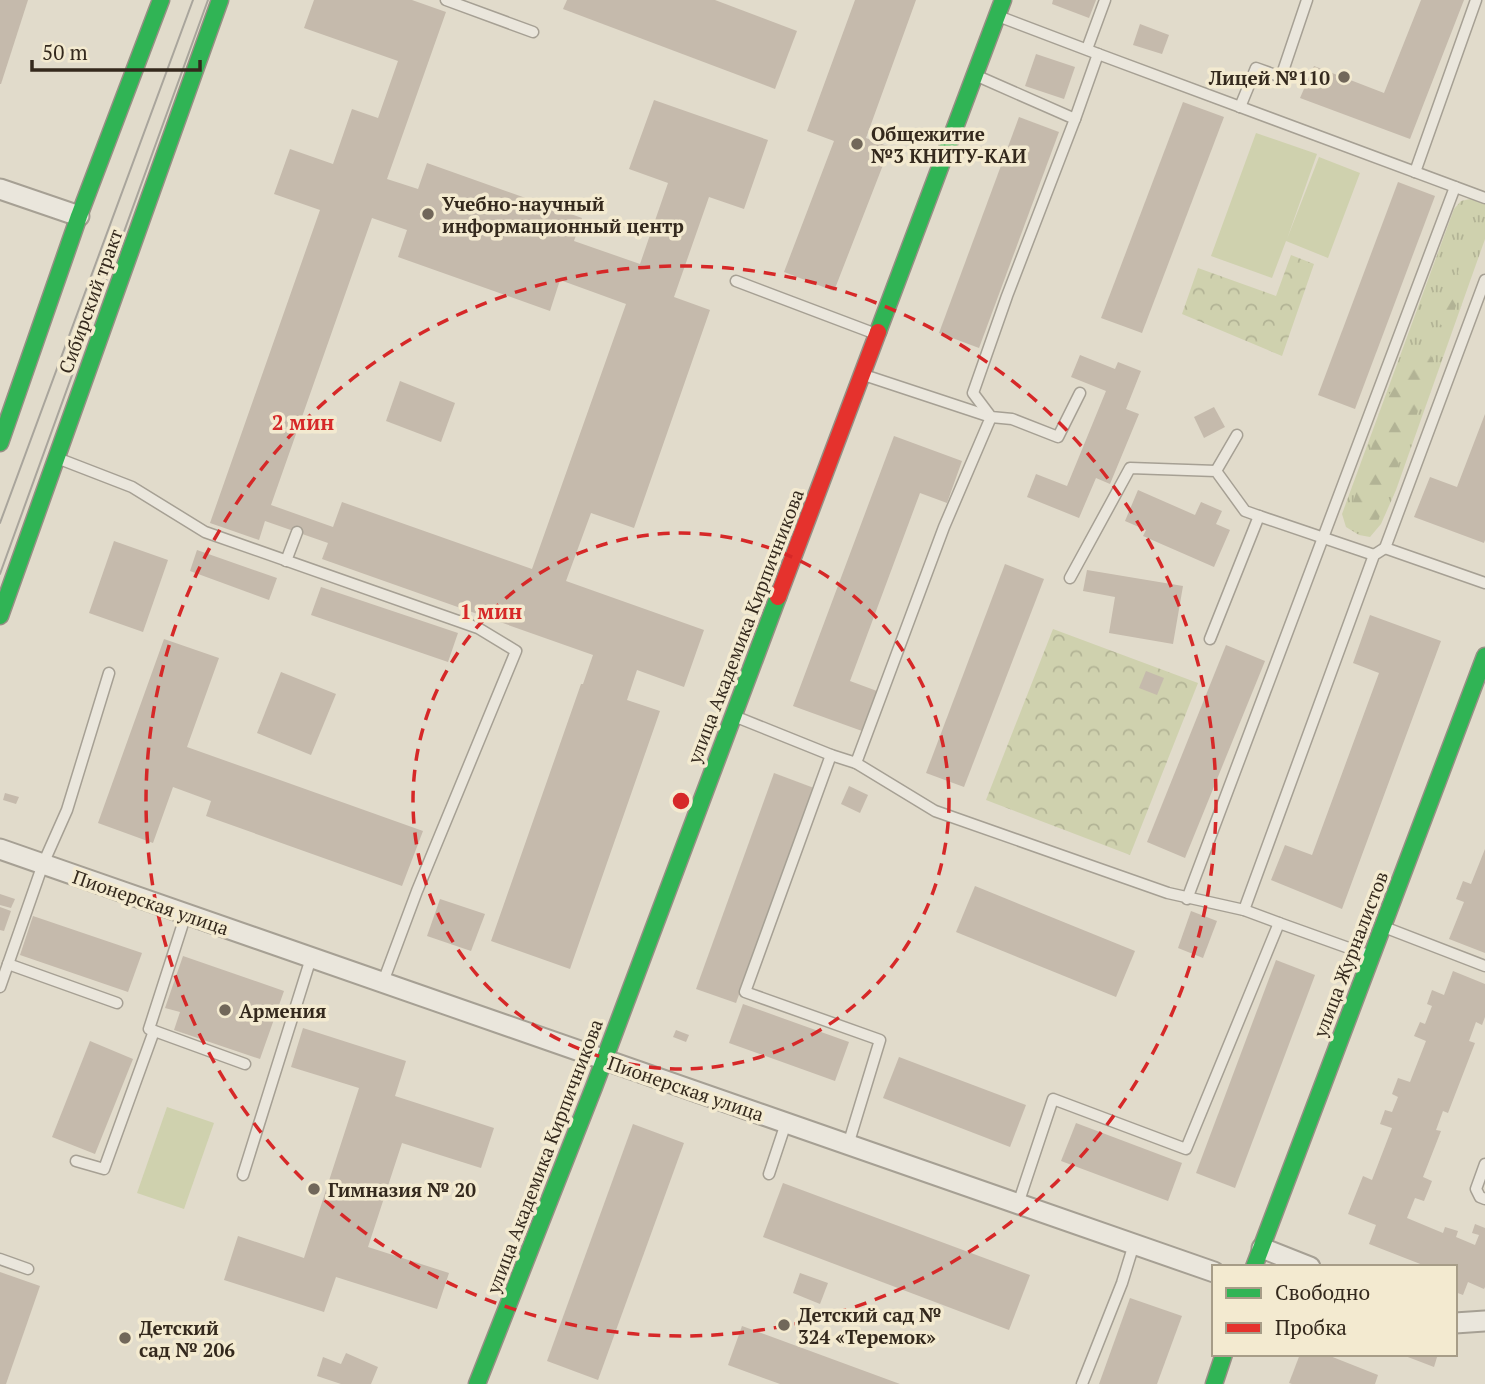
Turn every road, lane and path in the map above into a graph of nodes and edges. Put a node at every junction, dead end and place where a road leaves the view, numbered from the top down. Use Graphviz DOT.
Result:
graph roads {
  1 [pos="161,0"];
  2 [pos="220,0"];
  3 [pos="446,0"];
  4 [pos="1105,0"];
  5 [pos="1307,0"];
  6 [pos="1476,0"];
  7 [pos="1001,8"];
  8 [pos="533,32"];
  9 [pos="1087,49"];
  10 [pos="1098,54"];
  11 [pos="975,75"];
  12 [pos="1240,107"];
  13 [pos="1075,119"];
  14 [pos="1415,172"];
  15 [pos="1455,187"];
  16 [pos="0,189"];
  17 [pos="1485,198"];
  18 [pos="79,216"];
  19 [pos="1485,280"];
  20 [pos="736,281"];
  21 [pos="877,334"];
  22 [pos="862,375"];
  23 [pos="1080,393"];
  24 [pos="991,417"];
  25 [pos="1237,435"];
  26 [pos="0,443"];
  27 [pos="56,458"];
  28 [pos="1216,471"];
  29 [pos="1259,516"];
  30 [pos="297,532"];
  31 [pos="1324,538"];
  32 [pos="1385,548"];
  33 [pos="1374,555"];
  34 [pos="286,561"];
  35 [pos="1070,578"];
  36 [pos="1485,583"];
  37 [pos="0,616"];
  38 [pos="1210,639"];
  39 [pos="1485,656"];
  40 [pos="109,673"];
  41 [pos="734,716"];
  42 [pos="831,755"];
  43 [pos="856,763"];
  44 [pos="0,849"];
  45 [pos="43,864"];
  46 [pos="1168,893"];
  47 [pos="1187,899"];
  48 [pos="1161,905"];
  49 [pos="1244,910"];
  50 [pos="186,914"];
  51 [pos="1279,923"];
  52 [pos="1383,926"];
  53 [pos="1372,956"];
  54 [pos="312,958"];
  55 [pos="8,964"];
  56 [pos="1485,966"];
  57 [pos="383,982"];
  58 [pos="0,987"];
  59 [pos="117,1003"];
  60 [pos="154,1031"];
  61 [pos="604,1060"];
  62 [pos="245,1064"];
  63 [pos="786,1123"];
  64 [pos="848,1145"];
  65 [pos="76,1161"];
  66 [pos="1485,1164"];
  67 [pos="769,1174"];
  68 [pos="243,1175"];
  69 [pos="1485,1199"];
  70 [pos="1018,1204"];
  71 [pos="1134,1244"];
  72 [pos="1262,1248"];
  73 [pos="0,1259"];
  74 [pos="1255,1265"];
  75 [pos="1305,1265"];
  76 [pos="28,1269"];
  77 [pos="1212,1271"];
  78 [pos="1485,1321"];
  79 [pos="1457,1323"];
  80 [pos="1223,1356"];
  81 [pos="477,1384"];
  82 [pos="1082,1384"];
  83 [pos="1214,1384"];
  1 -- 18 [label="street, Сибирский тракт"];
  2 -- 27 [label="street, Сибирский тракт"];
  3 -- 8 [label="lane"];
  4 -- 9 [label="lane"];
  5 -- 12 [label="lane"];
  6 -- 14 [label="lane"];
  7 -- 9 [label="lane"];
  7 -- 11 [label="street, улица Академика Кирпичникова"];
  9 -- 10 [label="lane"];
  10 -- 12 [label="lane"];
  10 -- 13 [label="lane"];
  11 -- 13 [label="lane"];
  11 -- 21 [label="street, улица Академика Кирпичникова"];
  12 -- 14 [label="lane"];
  13 -- 24 [label="lane"];
  14 -- 15 [label="lane"];
  15 -- 17 [label="lane"];
  15 -- 31 [label="lane"];
  16 -- 18 [label="street"];
  18 -- 26 [label="street, Сибирский тракт"];
  19 -- 32 [label="lane"];
  20 -- 21 [label="lane"];
  21 -- 22 [label="street, улица Академика Кирпичникова"];
  22 -- 24 [label="lane"];
  22 -- 41 [label="street, улица Академика Кирпичникова"];
  23 -- 24 [label="lane"];
  24 -- 43 [label="lane"];
  25 -- 28 [label="lane"];
  27 -- 34 [label="lane"];
  27 -- 37 [label="street, Сибирский тракт"];
  28 -- 29 [label="lane"];
  28 -- 35 [label="lane"];
  29 -- 31 [label="lane"];
  29 -- 38 [label="lane"];
  30 -- 34 [label="lane"];
  31 -- 33 [label="lane"];
  31 -- 47 [label="lane"];
  32 -- 33 [label="lane"];
  32 -- 36 [label="lane"];
  33 -- 49 [label="lane"];
  34 -- 57 [label="lane"];
  39 -- 52 [label="street, улица Журналистов"];
  40 -- 45 [label="lane"];
  41 -- 42 [label="lane"];
  41 -- 61 [label="street, улица Академика Кирпичникова"];
  42 -- 43 [label="lane"];
  42 -- 64 [label="lane"];
  43 -- 46 [label="lane"];
  44 -- 45 [label="street, Пионерская улица"];
  45 -- 50 [label="street, Пионерская улица"];
  45 -- 55 [label="lane"];
  46 -- 47 [label="lane"];
  46 -- 48 [label="lane"];
  47 -- 49 [label="lane"];
  49 -- 51 [label="lane"];
  50 -- 54 [label="street, Пионерская улица"];
  50 -- 60 [label="lane"];
  51 -- 53 [label="lane"];
  51 -- 70 [label="lane"];
  52 -- 53 [label="street, улица Журналистов"];
  52 -- 56 [label="lane"];
  53 -- 72 [label="street, улица Журналистов"];
  54 -- 57 [label="street, Пионерская улица"];
  54 -- 68 [label="lane"];
  55 -- 58 [label="lane"];
  55 -- 59 [label="lane"];
  57 -- 61 [label="street, Пионерская улица"];
  60 -- 62 [label="lane"];
  60 -- 65 [label="lane"];
  61 -- 63 [label="street, Пионерская улица"];
  61 -- 81 [label="street, улица Академика Кирпичникова"];
  63 -- 64 [label="street, Пионерская улица"];
  63 -- 67 [label="lane"];
  64 -- 70 [label="street, Пионерская улица"];
  66 -- 69 [label="lane"];
  70 -- 71 [label="street, Пионерская улица"];
  71 -- 77 [label="street, Пионерская улица"];
  71 -- 82 [label="lane"];
  72 -- 74 [label="street, улица Журналистов"];
  72 -- 75 [label="street"];
  73 -- 76 [label="lane"];
  78 -- 79 [label="street"];
  80 -- 83 [label="street"];
}
